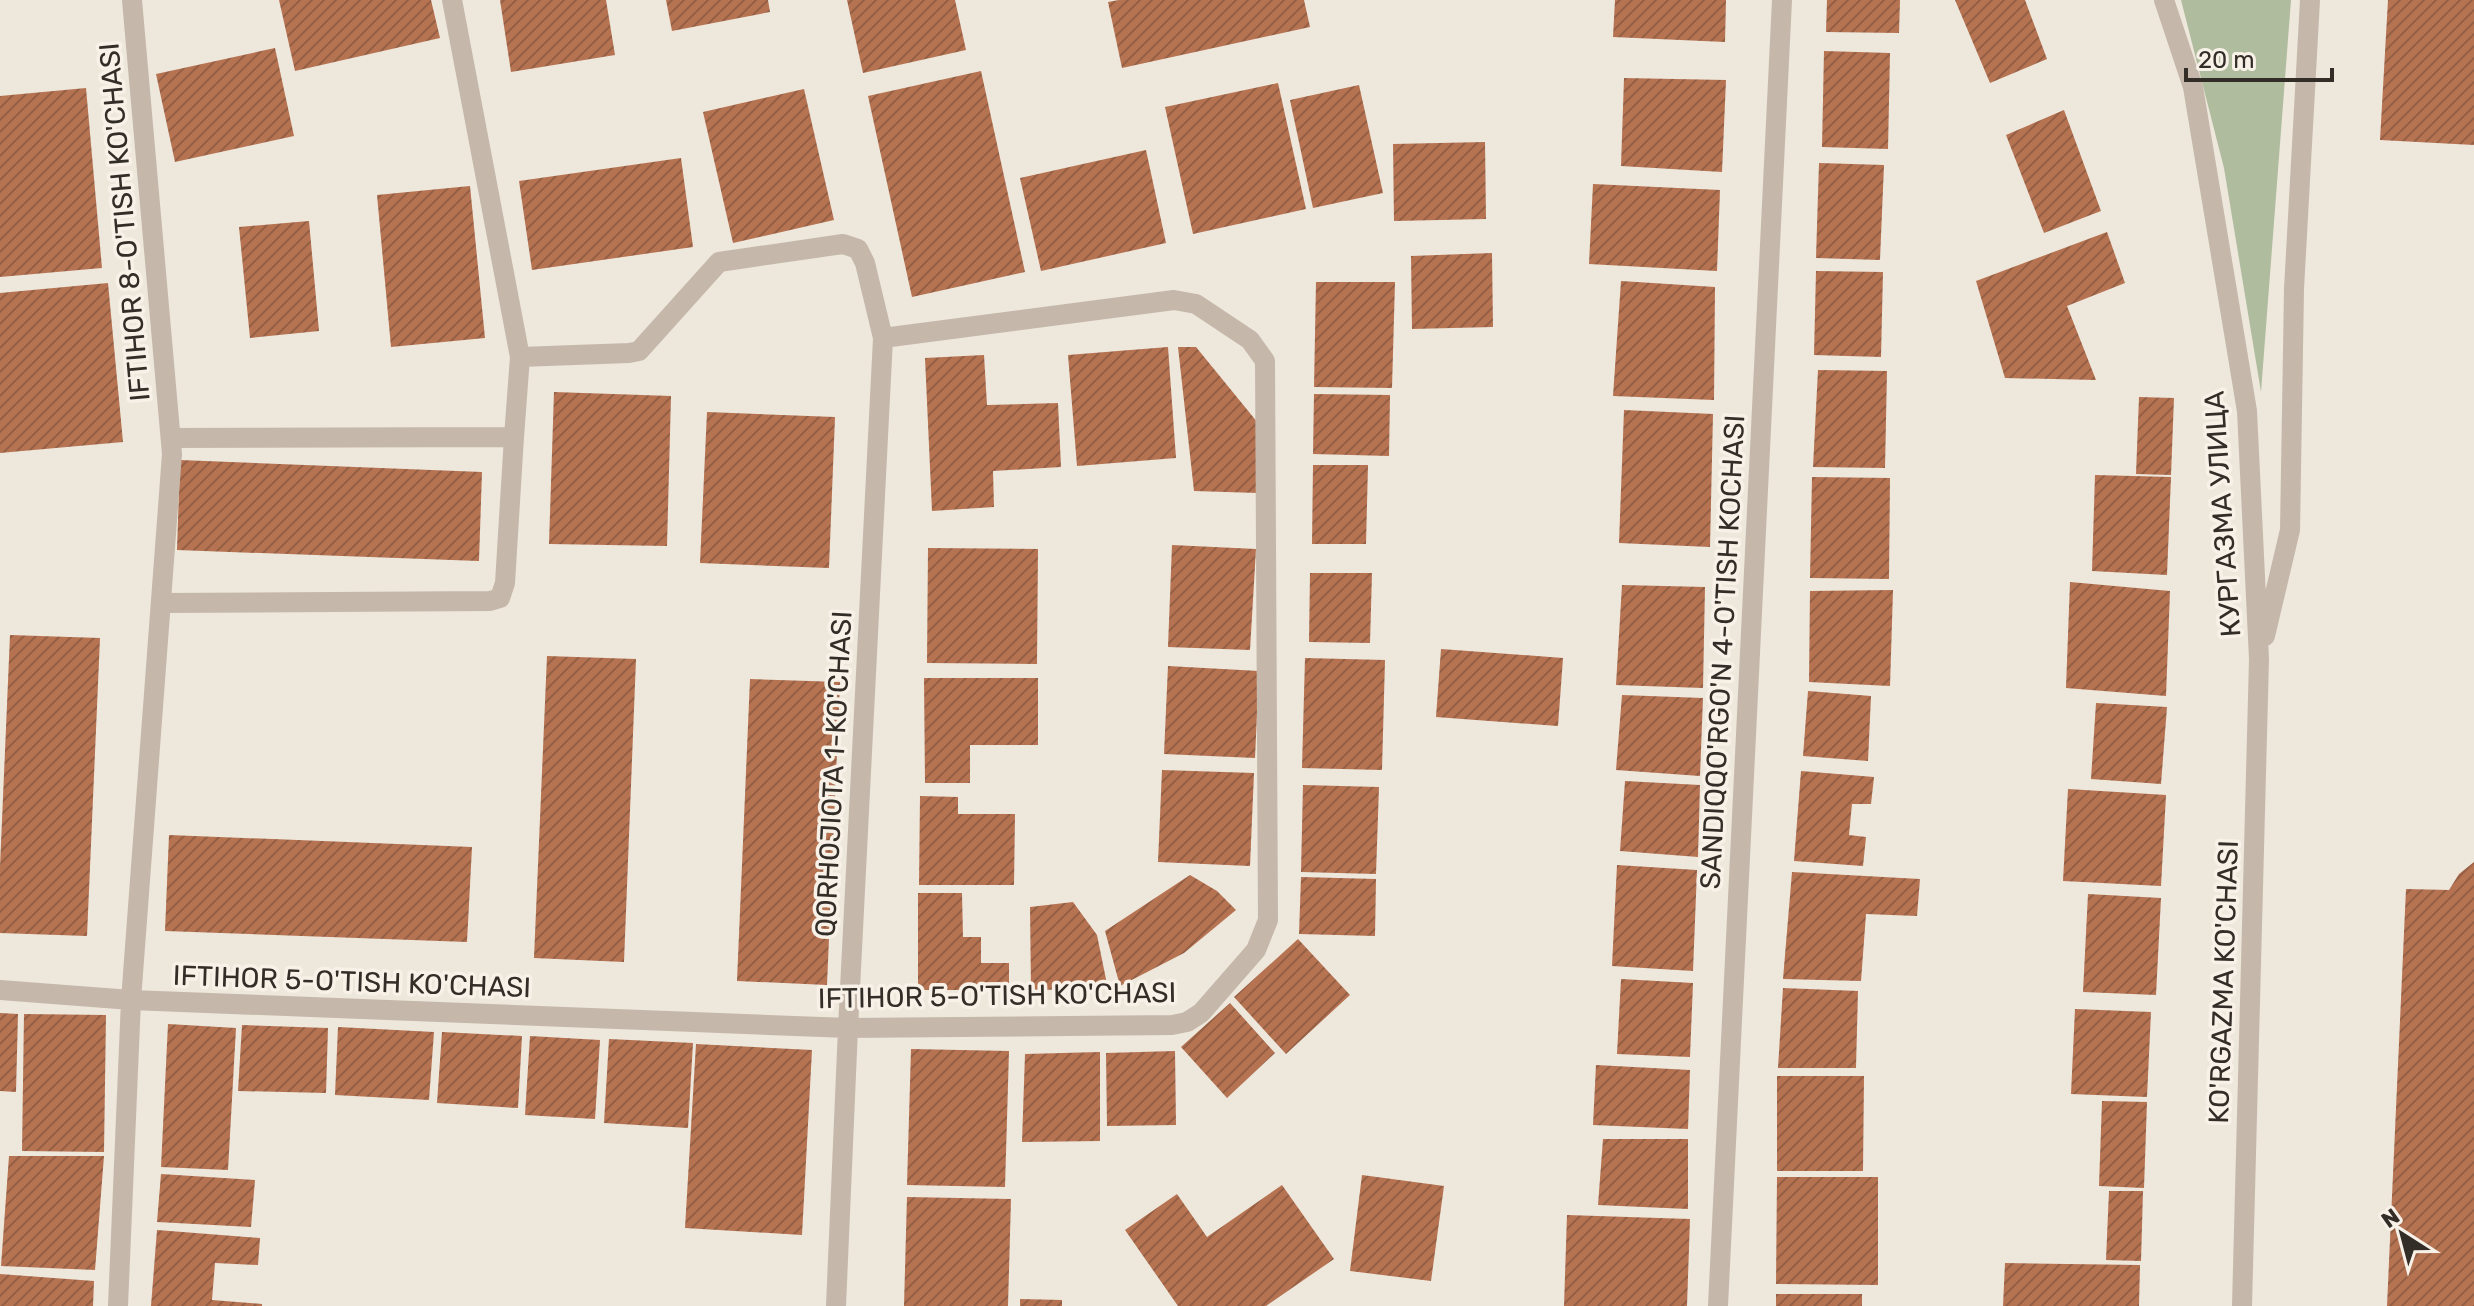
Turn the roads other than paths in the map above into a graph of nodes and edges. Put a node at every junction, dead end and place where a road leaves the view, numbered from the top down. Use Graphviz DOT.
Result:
graph roads {
  1 [pos="132,0"];
  2 [pos="452,0"];
  3 [pos="1782,0"];
  4 [pos="2164,0"];
  5 [pos="2310,0"];
  6 [pos="883,338"];
  7 [pos="520,357"];
  8 [pos="514,437"];
  9 [pos="171,438"];
  10 [pos="161,603"];
  11 [pos="2259,659"];
  12 [pos="0,990"];
  13 [pos="131,1000"];
  14 [pos="848,1028"];
  15 [pos="118,1306"];
  16 [pos="836,1306"];
  17 [pos="1718,1306"];
  18 [pos="2242,1306"];
  1 -- 9 [label="street, IFTIHOR 8-O'TISH KO'CHASI"];
  2 -- 7 [label="street"];
  3 -- 17 [label="street, SANDIQQO'RGO'N 4-O'TISH KOCHASI"];
  4 -- 11 [label="street, КУРГАЗМА УЛИЦА"];
  5 -- 11 [label="street, КУРГАЗМА УЛИЦА"];
  6 -- 7 [label="street, QORHOJIOTA 1-KO'CHASI"];
  6 -- 14 [label="street, QORHOJIOTA 1-KO'CHASI"];
  6 -- 14 [label="street, IFTIHOR 5-O'TISH KO'CHASI"];
  7 -- 8 [label="street"];
  8 -- 9 [label="street, IFTIHOR 8-O'TISH KO'CHASI"];
  8 -- 10 [label="street"];
  9 -- 10 [label="street, IFTIHOR 8-O'TISH KO'CHASI"];
  10 -- 13 [label="street, IFTIHOR 8-O'TISH KO'CHASI"];
  11 -- 18 [label="street, KO'RGAZMA KO'CHASI"];
  12 -- 13 [label="street, IFTIHOR 5-O'TISH KO'CHASI"];
  13 -- 14 [label="street, IFTIHOR 5-O'TISH KO'CHASI"];
  13 -- 15 [label="street, IFTIHOR 8-O'TISH KO'CHASI"];
  14 -- 16 [label="street, QORHOJIOTA 1-KO'CHASI"];
}
